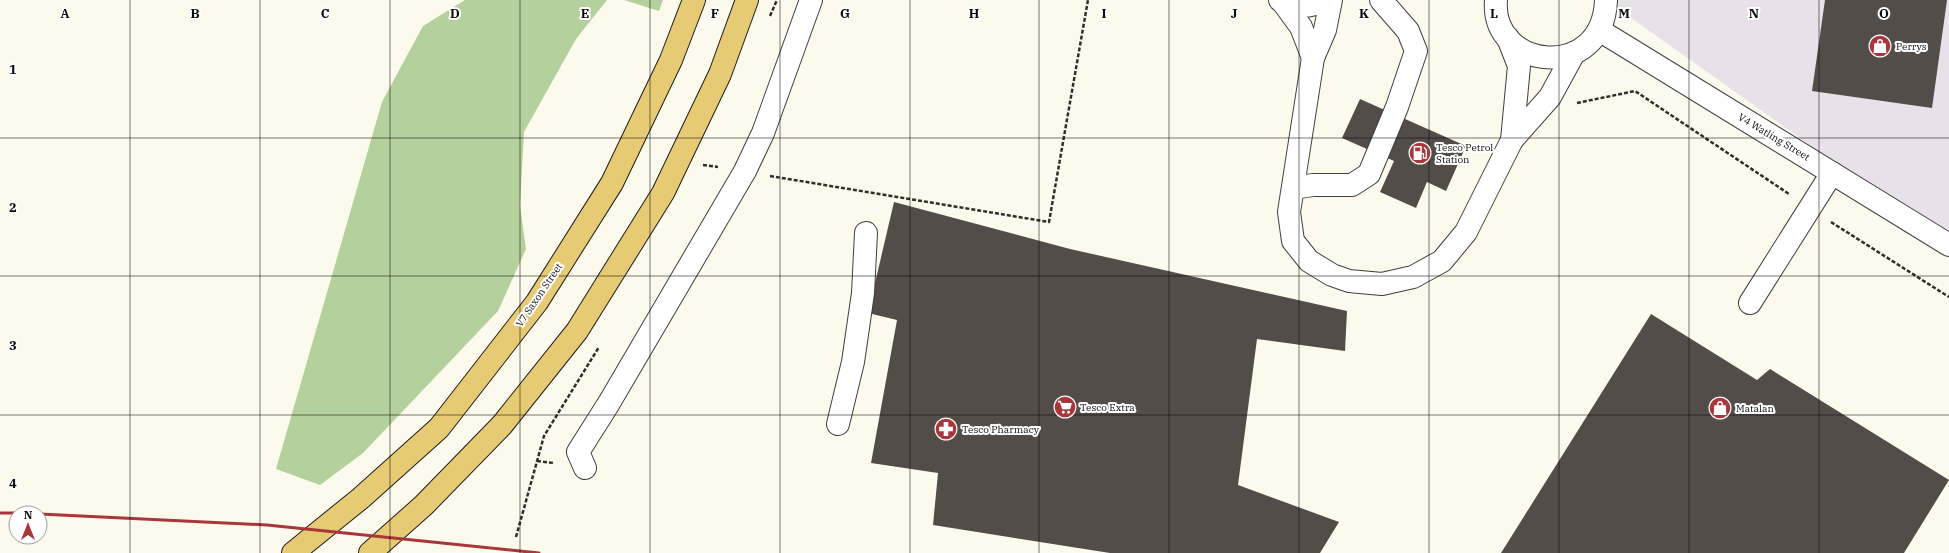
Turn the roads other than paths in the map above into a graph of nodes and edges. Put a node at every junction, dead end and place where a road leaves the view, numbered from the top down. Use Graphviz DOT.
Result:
graph roads {
  1 [pos="694,0"];
  2 [pos="747,0"];
  3 [pos="811,0"];
  4 [pos="1324,0"];
  5 [pos="1331,0"];
  6 [pos="1381,0"];
  7 [pos="1606,0"];
  8 [pos="1281,1"];
  9 [pos="1494,2"];
  10 [pos="1599,30"];
  11 [pos="1507,37"];
  12 [pos="1574,53"];
  13 [pos="1313,58"];
  14 [pos="1512,140"];
  15 [pos="1832,173"];
  16 [pos="1293,188"];
  17 [pos="866,233"];
  18 [pos="1949,245"];
  19 [pos="1750,303"];
  20 [pos="838,424"];
  21 [pos="585,468"];
  22 [pos="293,553"];
  23 [pos="370,553"];
  1 -- 22 [label="main road, V7 Saxon Street"];
  2 -- 23 [label="main road"];
  3 -- 21 [label="street"];
  4 -- 8 [label="street"];
  5 -- 13 [label="street"];
  6 -- 16 [label="street"];
  7 -- 10 [label="street"];
  8 -- 13 [label="street"];
  9 -- 11 [label="street"];
  10 -- 12 [label="street"];
  10 -- 15 [label="street, V4 Watling Street"];
  11 -- 12 [label="street"];
  11 -- 14 [label="street"];
  12 -- 14 [label="street"];
  13 -- 16 [label="street"];
  14 -- 16 [label="street"];
  15 -- 18 [label="street, V4 Watling Street"];
  15 -- 19 [label="street"];
  17 -- 20 [label="street"];
}
